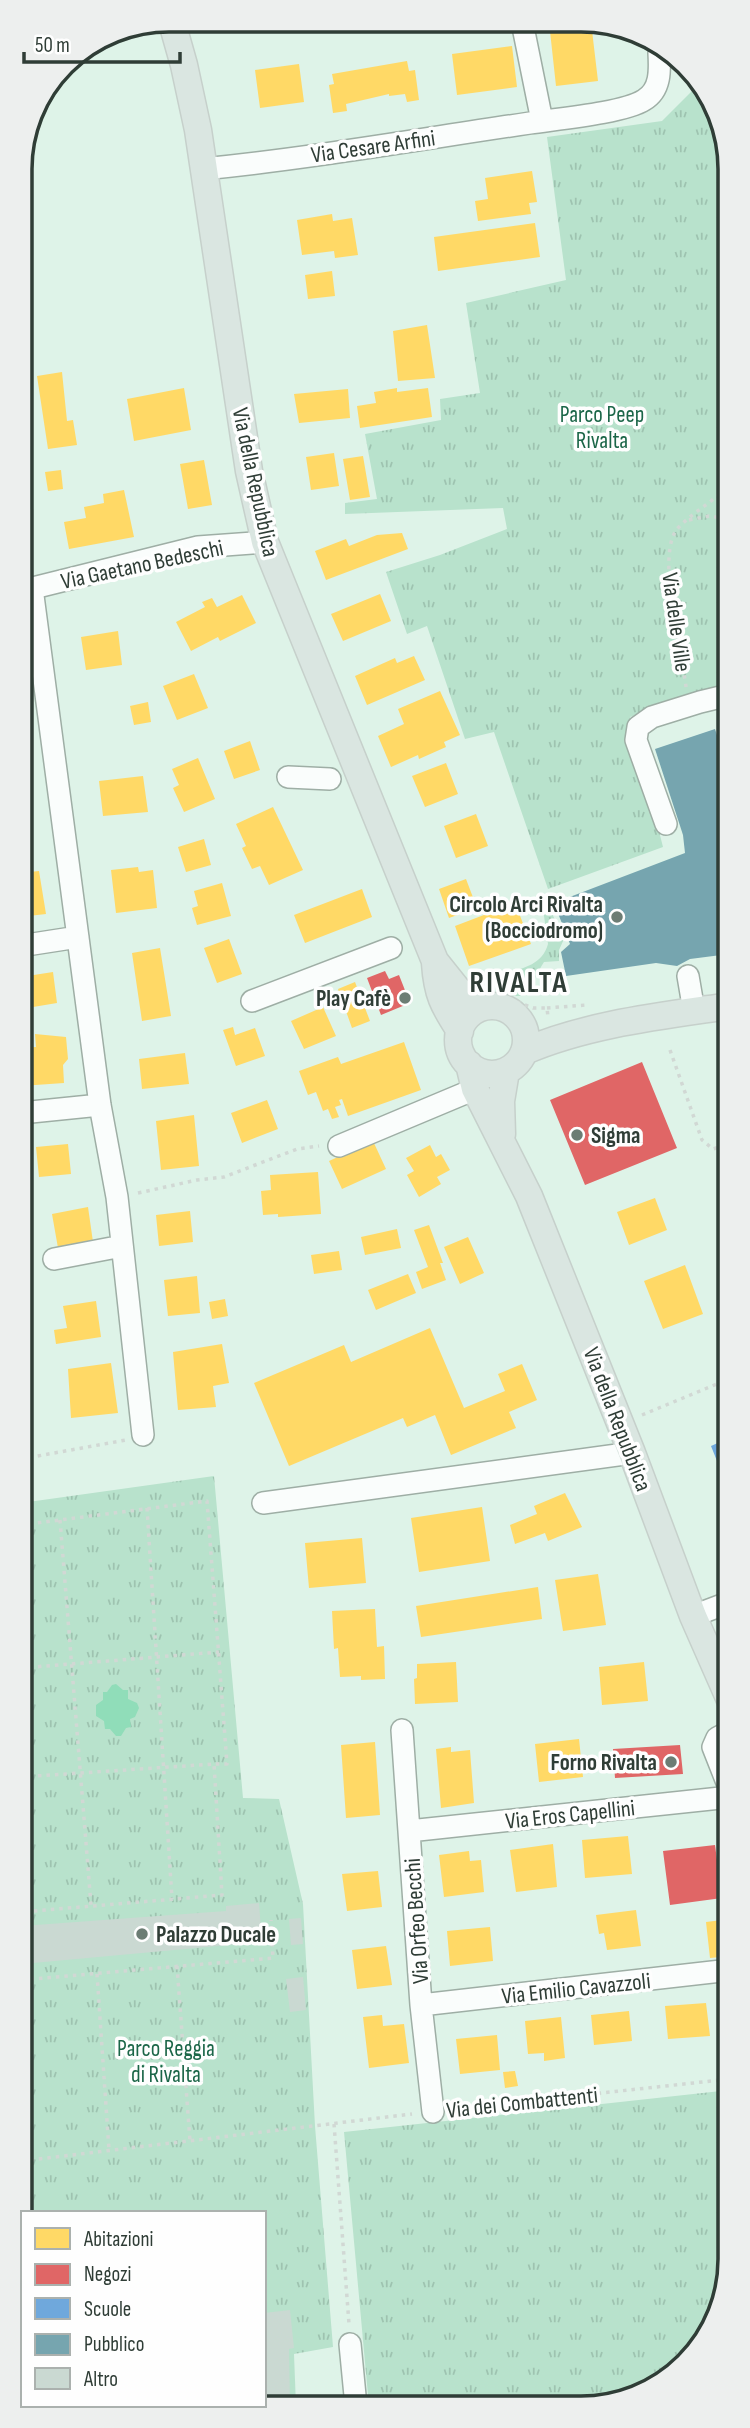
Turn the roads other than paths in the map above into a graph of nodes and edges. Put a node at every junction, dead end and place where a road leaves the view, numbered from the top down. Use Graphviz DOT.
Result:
graph roads {
  1 [pos="174,32"];
  2 [pos="524,32"];
  3 [pos="659,56"];
  4 [pos="542,121"];
  5 [pos="203,169"];
  6 [pos="265,542"];
  7 [pos="32,588"];
  8 [pos="32,630"];
  9 [pos="718,698"];
  10 [pos="288,777"];
  11 [pos="330,779"];
  12 [pos="666,824"];
  13 [pos="78,937"];
  14 [pos="32,944"];
  15 [pos="391,948"];
  16 [pos="435,961"];
  17 [pos="688,976"];
  18 [pos="252,1001"];
  19 [pos="494,1001"];
  20 [pos="718,1008"];
  21 [pos="694,1011"];
  22 [pos="518,1017"];
  23 [pos="599,1028"];
  24 [pos="460,1031"];
  25 [pos="524,1051"];
  26 [pos="506,1071"];
  27 [pos="472,1076"];
  28 [pos="100,1105"];
  29 [pos="32,1112"];
  30 [pos="503,1140"];
  31 [pos="339,1146"];
  32 [pos="122,1246"];
  33 [pos="54,1259"];
  34 [pos="143,1435"];
  35 [pos="632,1453"];
  36 [pos="263,1503"];
  37 [pos="718,1607"];
  38 [pos="693,1616"];
  39 [pos="718,1673"];
  40 [pos="402,1730"];
  41 [pos="718,1737"];
  42 [pos="718,1760"];
  43 [pos="718,1798"];
  44 [pos="409,1831"];
  45 [pos="718,1971"];
  46 [pos="421,2005"];
  47 [pos="432,2112"];
  48 [pos="350,2344"];
  49 [pos="355,2396"];
  1 -- 5 [label="main road, Via della Repubblica"];
  2 -- 4 [label="street"];
  3 -- 4 [label="street, Via Cesare Arfini"];
  4 -- 5 [label="street, Via Cesare Arfini"];
  5 -- 6 [label="main road, Via della Repubblica"];
  6 -- 7 [label="street, Via Gaetano Bedeschi"];
  6 -- 16 [label="main road, Via della Repubblica"];
  8 -- 13 [label="street"];
  9 -- 12 [label="street"];
  10 -- 11 [label="street"];
  13 -- 14 [label="street"];
  13 -- 28 [label="street"];
  15 -- 18 [label="street"];
  16 -- 19 [label="main road, Via della Repubblica"];
  16 -- 24 [label="main road, Via della Repubblica"];
  17 -- 21 [label="street"];
  19 -- 22 [label="main road, Via della Repubblica"];
  19 -- 24 [label="main road"];
  20 -- 21 [label="main road"];
  21 -- 23 [label="main road"];
  22 -- 23 [label="main road, Via della Repubblica"];
  22 -- 25 [label="main road"];
  23 -- 25 [label="main road"];
  24 -- 27 [label="main road, Via della Repubblica"];
  25 -- 26 [label="main road"];
  26 -- 27 [label="main road"];
  26 -- 30 [label="main road, Via della Repubblica"];
  27 -- 30 [label="main road, Via della Repubblica"];
  27 -- 31 [label="street"];
  28 -- 29 [label="street"];
  28 -- 32 [label="street"];
  30 -- 35 [label="main road, Via della Repubblica"];
  32 -- 33 [label="street"];
  32 -- 34 [label="street"];
  35 -- 36 [label="street"];
  35 -- 38 [label="main road, Via della Repubblica"];
  37 -- 38 [label="street"];
  38 -- 39 [label="main road, Via della Repubblica"];
  40 -- 44 [label="street, Via Orfeo Becchi"];
  41 -- 42 [label="street"];
  43 -- 44 [label="street, Via Eros Capellini"];
  44 -- 46 [label="street, Via Orfeo Becchi"];
  45 -- 46 [label="street, Via Emilio Cavazzoli"];
  46 -- 47 [label="street, Via Orfeo Becchi"];
  48 -- 49 [label="street"];
}
